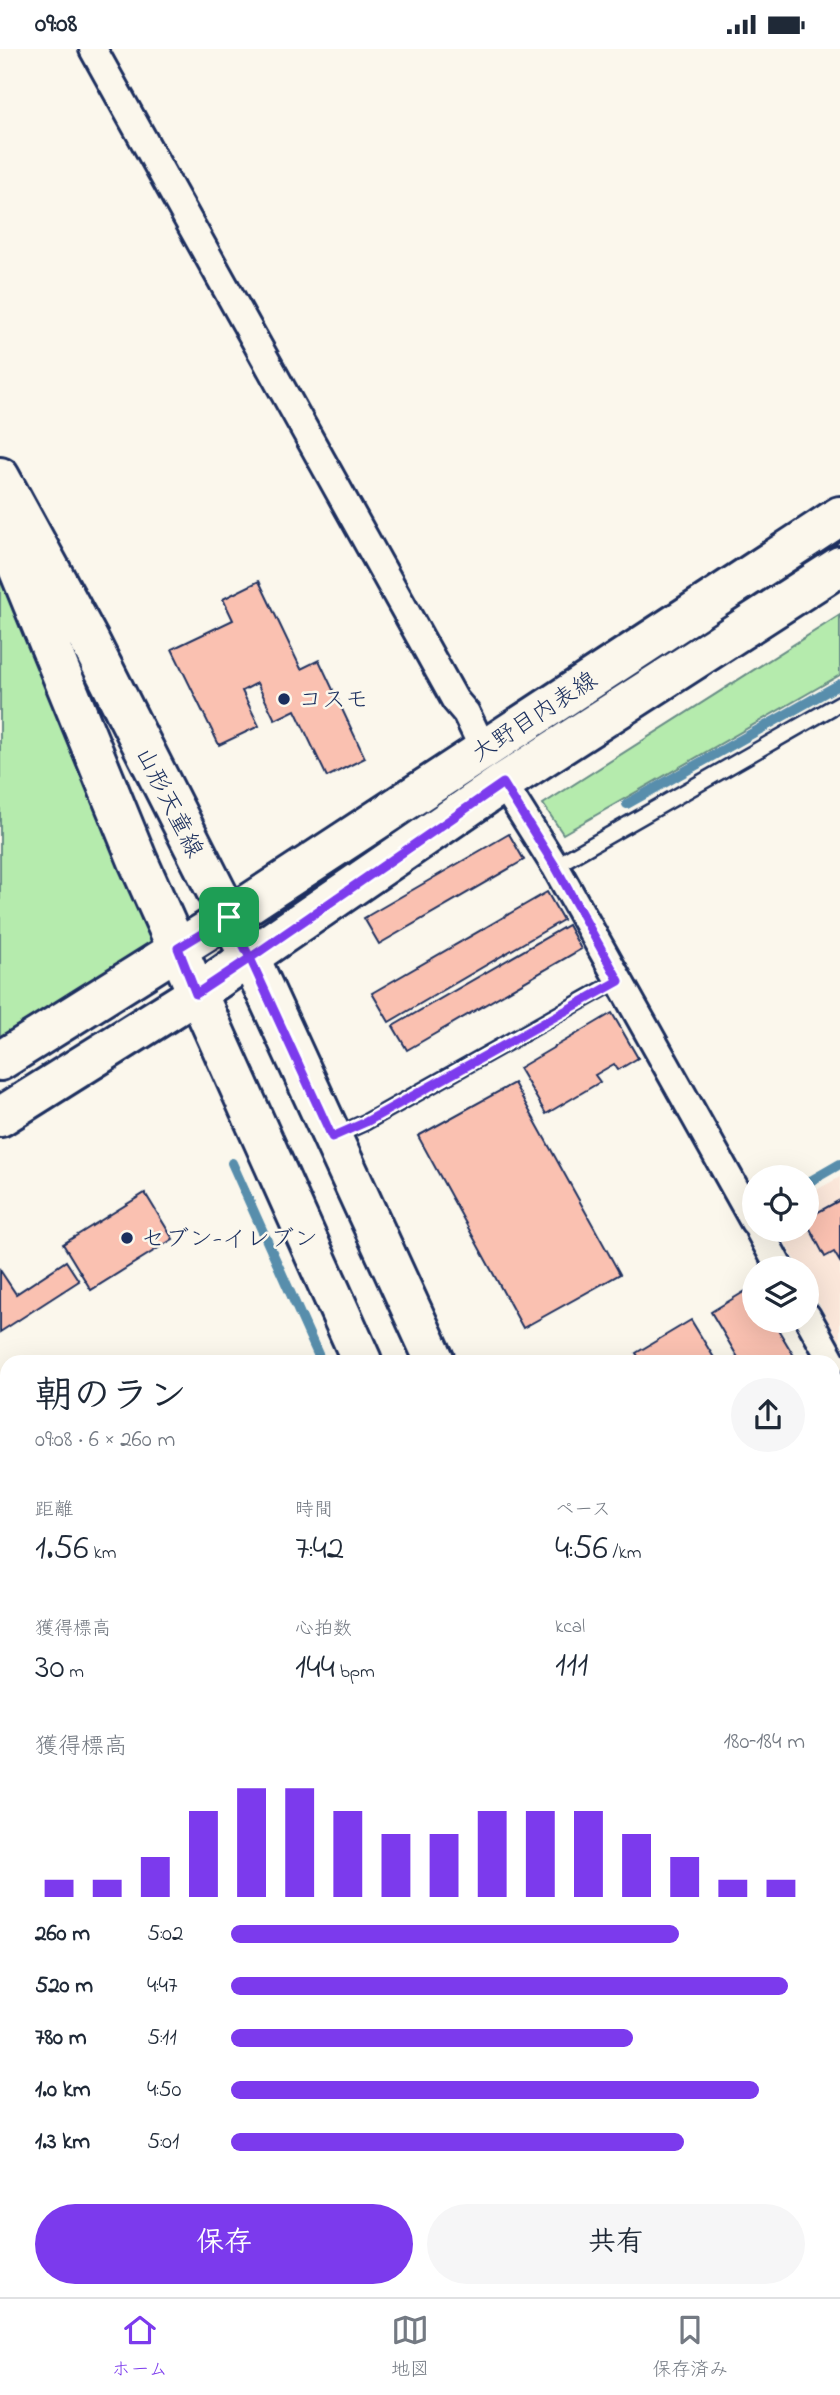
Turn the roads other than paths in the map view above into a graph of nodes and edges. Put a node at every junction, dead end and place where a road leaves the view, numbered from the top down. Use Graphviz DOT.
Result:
graph roads {
  1 [pos="93,49"];
  2 [pos="0,477"];
  3 [pos="840,516"];
  4 [pos="0,524"];
  5 [pos="840,566"];
  6 [pos="840,703"];
  7 [pos="483,748"];
  8 [pos="503,783"];
  9 [pos="555,866"];
  10 [pos="229,917"];
  11 [pos="178,948"];
  12 [pos="250,958"];
  13 [pos="619,981"];
  14 [pos="196,994"];
  15 [pos="0,1061"];
  16 [pos="0,1117"];
  17 [pos="332,1137"];
  18 [pos="742,1201"];
  19 [pos="817,1333"];
  20 [pos="359,1355"];
  21 [pos="432,1355"];
  22 [pos="829,1355"];
  1 -- 7 [label="street"];
  2 -- 10 [label="main road, 山形天童線"];
  3 -- 7 [label="main road, 大野目内表線"];
  4 -- 11 [label="main road, 山形天童線"];
  5 -- 8 [label="main road, 大野目内表線"];
  6 -- 9 [label="lane"];
  7 -- 10 [label="main road, 大野目内表線"];
  8 -- 9 [label="street"];
  8 -- 12 [label="main road, 大野目内表線"];
  9 -- 13 [label="street"];
  10 -- 11 [label="main road, 大野目内表線"];
  10 -- 12 [label="main road, 山形天童線"];
  11 -- 14 [label="main road, 山形天童線"];
  11 -- 15 [label="main road, 大野目内表線"];
  12 -- 14 [label="main road, 大野目内表線"];
  12 -- 17 [label="main road, 山形天童線"];
  13 -- 17 [label="lane"];
  13 -- 18 [label="street"];
  14 -- 16 [label="main road, 大野目内表線"];
  14 -- 20 [label="main road, 山形天童線"];
  17 -- 21 [label="main road, 山形天童線"];
  19 -- 22 [label="street"];
}
